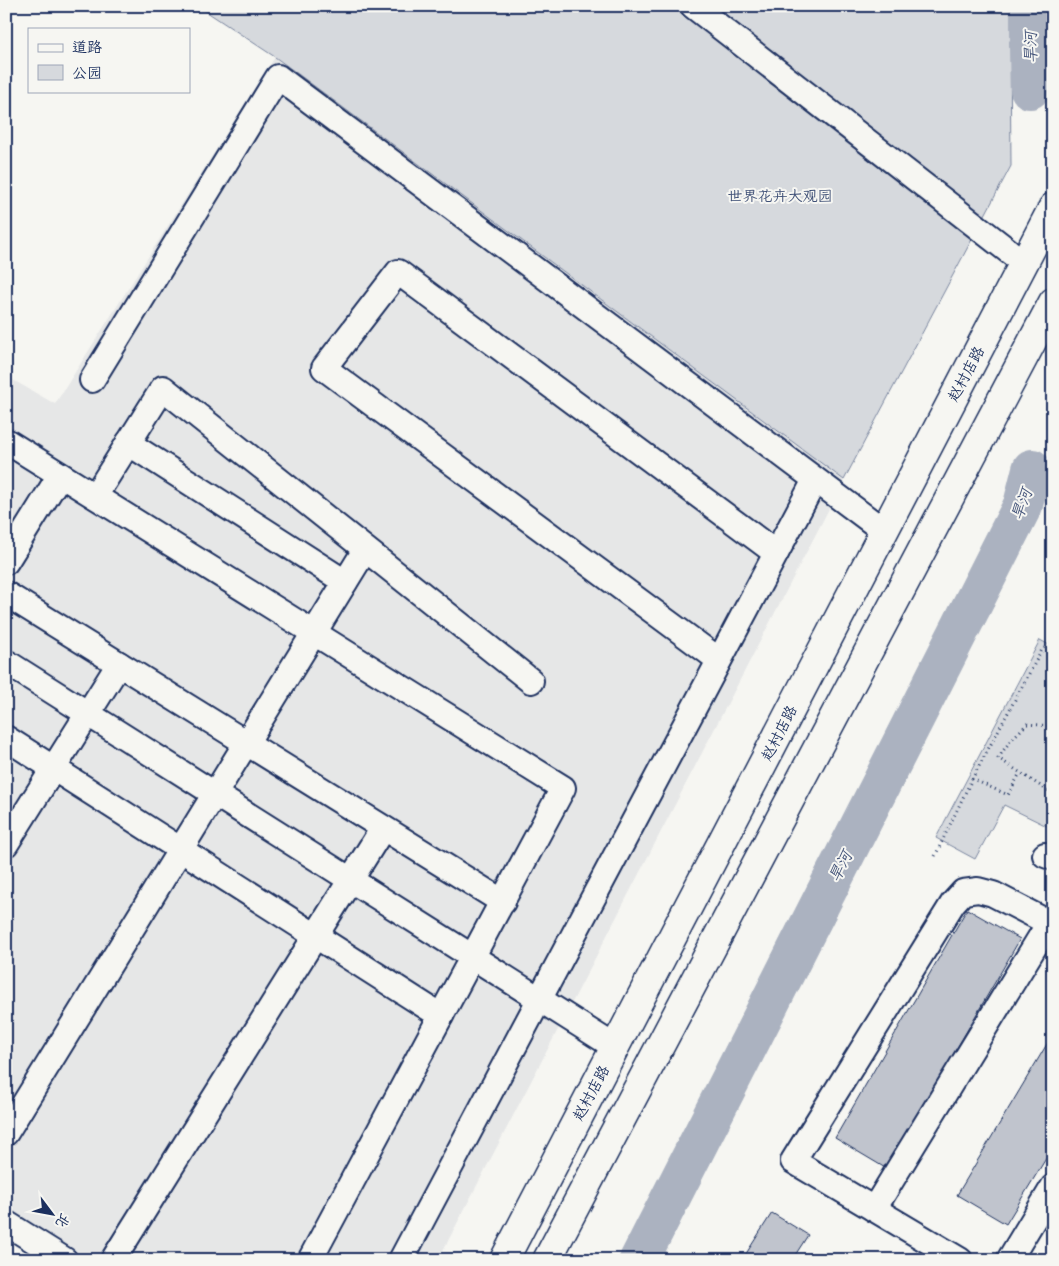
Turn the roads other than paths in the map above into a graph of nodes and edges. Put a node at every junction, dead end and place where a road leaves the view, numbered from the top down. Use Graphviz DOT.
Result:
graph roads {
  1 [pos="693,6"];
  2 [pos="1053,207"];
  3 [pos="1024,263"];
  4 [pos="1053,302"];
  5 [pos="92,380"];
  6 [pos="6,441"];
  7 [pos="128,443"];
  8 [pos="60,475"];
  9 [pos="815,480"];
  10 [pos="95,496"];
  11 [pos="884,532"];
  12 [pos="365,550"];
  13 [pos="776,553"];
  14 [pos="6,562"];
  15 [pos="345,582"];
  16 [pos="6,594"];
  17 [pos="314,633"];
  18 [pos="719,660"];
  19 [pos="6,662"];
  20 [pos="119,664"];
  21 [pos="531,681"];
  22 [pos="89,714"];
  23 [pos="6,738"];
  24 [pos="246,743"];
  25 [pos="54,768"];
  26 [pos="215,794"];
  27 [pos="383,828"];
  28 [pos="6,844"];
  29 [pos="181,850"];
  30 [pos="350,880"];
  31 [pos="503,902"];
  32 [pos="1051,924"];
  33 [pos="315,936"];
  34 [pos="473,957"];
  35 [pos="539,999"];
  36 [pos="441,1016"];
  37 [pos="615,1047"];
  38 [pos="6,1134"];
  39 [pos="1053,1187"];
  40 [pos="874,1209"];
  41 [pos="6,1223"];
  42 [pos="65,1260"];
  43 [pos="113,1260"];
  44 [pos="310,1260"];
  45 [pos="401,1260"];
  46 [pos="504,1260"];
  47 [pos="546,1260"];
  48 [pos="960,1260"];
  49 [pos="1008,1260"];
  1 -- 3 [label="street"];
  2 -- 3 [label="main road, 赵村店路"];
  3 -- 11 [label="main road, 赵村店路"];
  4 -- 47 [label="main road"];
  5 -- 9 [label="street"];
  6 -- 8 [label="street"];
  7 -- 10 [label="street"];
  7 -- 12 [label="street"];
  7 -- 15 [label="street"];
  8 -- 10 [label="street"];
  8 -- 14 [label="street"];
  9 -- 11 [label="street"];
  9 -- 13 [label="street"];
  10 -- 17 [label="street"];
  11 -- 37 [label="main road, 赵村店路"];
  12 -- 15 [label="street"];
  12 -- 21 [label="street"];
  13 -- 18 [label="street"];
  13 -- 18 [label="street"];
  15 -- 17 [label="street"];
  16 -- 20 [label="street"];
  17 -- 24 [label="street"];
  17 -- 31 [label="street"];
  18 -- 35 [label="street"];
  19 -- 22 [label="street"];
  20 -- 22 [label="street"];
  20 -- 24 [label="street"];
  22 -- 25 [label="street"];
  22 -- 26 [label="street"];
  23 -- 25 [label="street"];
  24 -- 26 [label="street"];
  24 -- 27 [label="street"];
  25 -- 28 [label="street"];
  25 -- 29 [label="street"];
  26 -- 29 [label="street"];
  26 -- 30 [label="street"];
  27 -- 30 [label="street"];
  27 -- 31 [label="street"];
  29 -- 33 [label="street"];
  29 -- 38 [label="street"];
  30 -- 33 [label="street"];
  30 -- 34 [label="street"];
  31 -- 34 [label="street"];
  32 -- 40 [label="street"];
  32 -- 40 [label="street"];
  33 -- 36 [label="street"];
  33 -- 43 [label="street"];
  34 -- 35 [label="street"];
  34 -- 36 [label="street"];
  35 -- 37 [label="street"];
  35 -- 45 [label="street"];
  36 -- 44 [label="street"];
  37 -- 46 [label="main road, 赵村店路"];
  39 -- 49 [label="street"];
  40 -- 48 [label="street"];
  41 -- 42 [label="street"];
}
